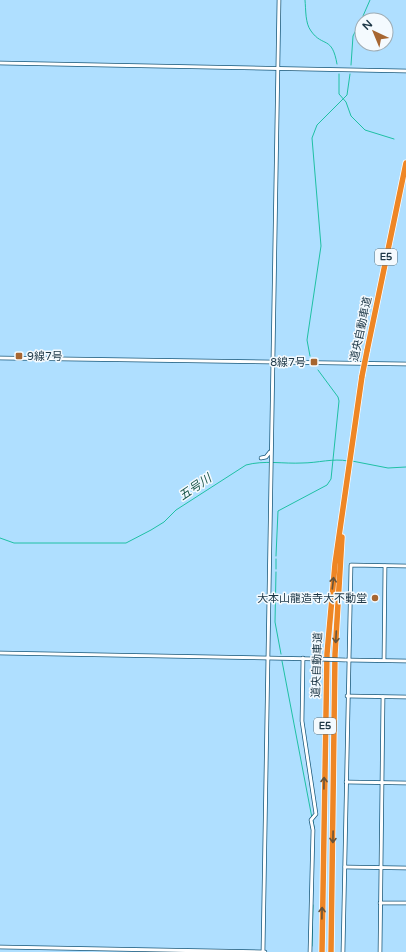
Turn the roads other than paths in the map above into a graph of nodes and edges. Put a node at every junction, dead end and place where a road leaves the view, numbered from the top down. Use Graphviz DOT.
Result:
graph roads {
  1 [pos="278,0"];
  2 [pos="0,63"];
  3 [pos="277,68"];
  4 [pos="406,71"];
  5 [pos="406,163"];
  6 [pos="0,358"];
  7 [pos="272,363"];
  8 [pos="406,364"];
  9 [pos="271,451"];
  10 [pos="261,458"];
  11 [pos="345,501"];
  12 [pos="385,566"];
  13 [pos="406,566"];
  14 [pos="0,653"];
  15 [pos="267,658"];
  16 [pos="303,658"];
  17 [pos="347,660"];
  18 [pos="384,660"];
  19 [pos="406,661"];
  20 [pos="347,696"];
  21 [pos="383,697"];
  22 [pos="406,697"];
  23 [pos="346,782"];
  24 [pos="382,782"];
  25 [pos="406,782"];
  26 [pos="344,867"];
  27 [pos="380,867"];
  28 [pos="406,868"];
  29 [pos="406,903"];
  30 [pos="380,904"];
  31 [pos="0,948"];
  32 [pos="264,952"];
  33 [pos="310,952"];
  34 [pos="322,952"];
  35 [pos="331,952"];
  36 [pos="343,952"];
  37 [pos="380,952"];
  1 -- 3 [label="street"];
  2 -- 3 [label="street"];
  3 -- 4 [label="street"];
  3 -- 7 [label="street"];
  5 -- 11 [label="highway, 道央自動車道 / E5, bridge"];
  6 -- 7 [label="street"];
  7 -- 8 [label="street"];
  7 -- 9 [label="street"];
  9 -- 10 [label="street"];
  9 -- 15 [label="street"];
  34 -- 11 [label="highway, 道央自動車道 / E5, one-way"];
  11 -- 35 [label="highway, 道央自動車道 / E5, one-way"];
  12 -- 13 [label="street"];
  12 -- 17 [label="street"];
  12 -- 18 [label="street"];
  14 -- 15 [label="street"];
  15 -- 16 [label="street"];
  15 -- 32 [label="street"];
  16 -- 17 [label="street, bridge"];
  16 -- 33 [label="street"];
  17 -- 18 [label="street"];
  17 -- 20 [label="street"];
  18 -- 19 [label="street"];
  20 -- 21 [label="street"];
  20 -- 23 [label="street"];
  21 -- 22 [label="street"];
  21 -- 24 [label="street"];
  23 -- 24 [label="street"];
  23 -- 26 [label="street"];
  24 -- 25 [label="street"];
  24 -- 27 [label="street"];
  26 -- 27 [label="street"];
  26 -- 36 [label="street"];
  27 -- 28 [label="street"];
  27 -- 30 [label="street"];
  29 -- 30 [label="street"];
  30 -- 37 [label="street"];
  31 -- 32 [label="street"];
}
